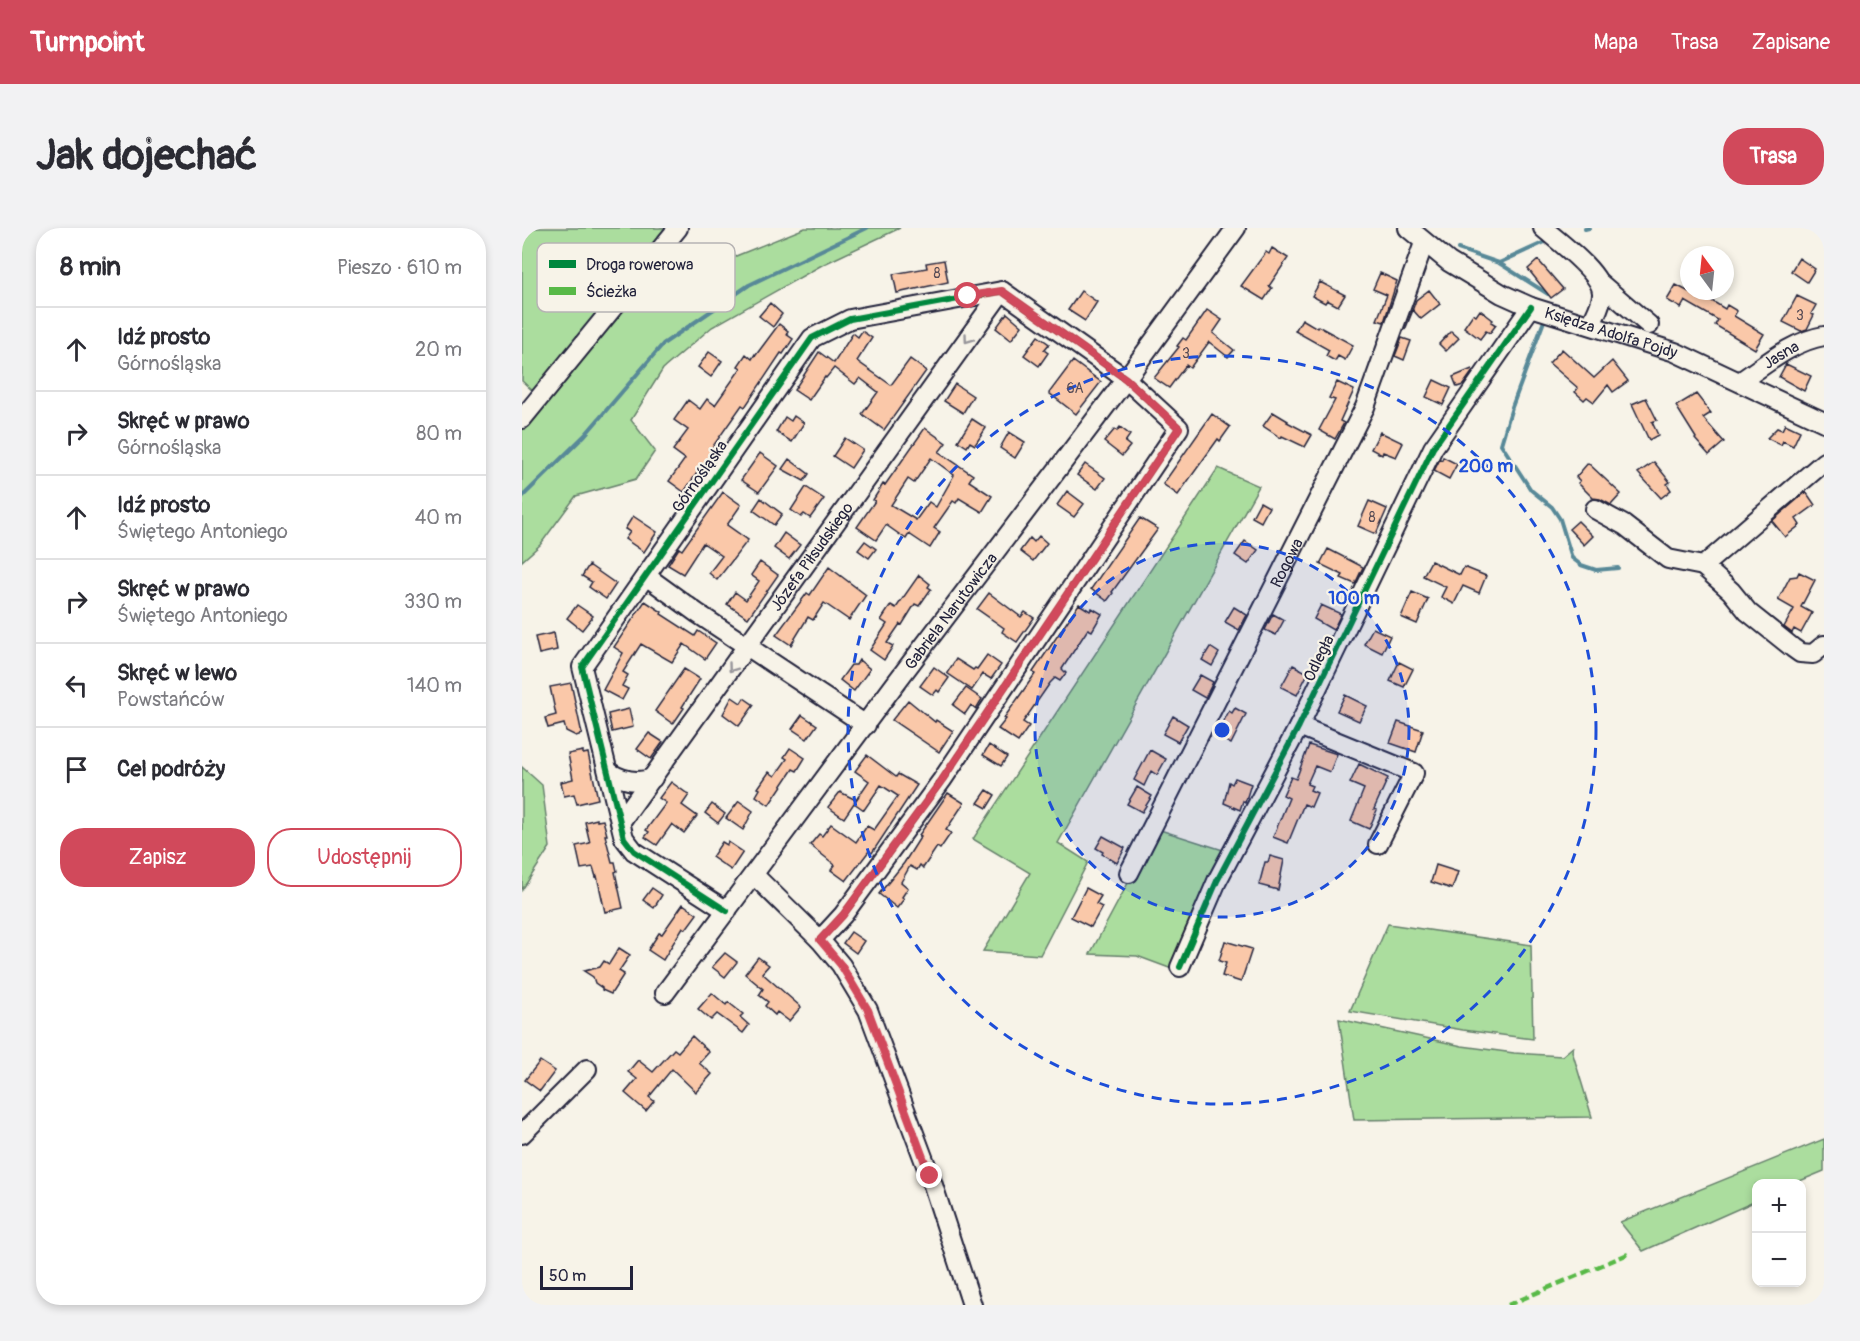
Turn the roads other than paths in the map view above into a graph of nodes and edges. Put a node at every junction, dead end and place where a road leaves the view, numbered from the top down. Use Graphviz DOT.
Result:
graph roads {
  1 [pos="678,228"];
  2 [pos="1236,228"];
  3 [pos="1408,228"];
  4 [pos="1543,228"];
  5 [pos="666,243"];
  6 [pos="1424,243"];
  7 [pos="1600,283"];
  8 [pos="1002,291"];
  9 [pos="1532,307"];
  10 [pos="609,312"];
  11 [pos="1591,325"];
  12 [pos="1649,325"];
  13 [pos="1824,336"];
  14 [pos="1126,379"];
  15 [pos="1741,381"];
  16 [pos="522,419"];
  17 [pos="1824,422"];
  18 [pos="1824,462"];
  19 [pos="1595,509"];
  20 [pos="1703,566"];
  21 [pos="646,576"];
  22 [pos="1824,645"];
  23 [pos="748,646"];
  24 [pos="866,725"];
  25 [pos="1299,726"];
  26 [pos="609,772"];
  27 [pos="653,778"];
  28 [pos="621,821"];
  29 [pos="1378,844"];
  30 [pos="1129,873"];
  31 [pos="754,875"];
  32 [pos="727,911"];
  33 [pos="820,940"];
  34 [pos="1180,967"];
  35 [pos="665,993"];
  36 [pos="587,1069"];
  37 [pos="522,1134"];
  38 [pos="972,1305"];
  1 -- 5 [label="street"];
  2 -- 14 [label="street, Gabriela Narutowicza"];
  3 -- 6 [label="street, Księdza Adolfa Pojdy"];
  4 -- 7 [label="street"];
  6 -- 9 [label="street, Księdza Adolfa Pojdy"];
  6 -- 30 [label="street, Rogowa"];
  7 -- 11 [label="street"];
  7 -- 12 [label="street"];
  8 -- 14 [label="street"];
  8 -- 21 [label="street, Górnośląska"];
  8 -- 23 [label="street, Józefa Piłsudskiego, one-way"];
  9 -- 11 [label="street, Księdza Adolfa Pojdy"];
  9 -- 25 [label="street, Odległa"];
  10 -- 16 [label="street"];
  11 -- 15 [label="street, Księdza Adolfa Pojdy"];
  13 -- 15 [label="street, Jasna"];
  14 -- 24 [label="street, Gabriela Narutowicza"];
  14 -- 33 [label="street"];
  15 -- 17 [label="street, Księdza Adolfa Pojdy"];
  18 -- 20 [label="street"];
  19 -- 20 [label="street"];
  20 -- 22 [label="street"];
  21 -- 23 [label="street"];
  21 -- 26 [label="street, Górnośląska"];
  23 -- 24 [label="street"];
  23 -- 27 [label="street, Józefa Piłsudskiego, one-way"];
  24 -- 31 [label="street, Gabriela Narutowicza"];
  25 -- 29 [label="street"];
  25 -- 34 [label="street, Odległa"];
  26 -- 27 [label="street"];
  26 -- 28 [label="street, Górnośląska"];
  27 -- 28 [label="street, Józefa Piłsudskiego"];
  28 -- 32 [label="street, Górnośląska"];
  31 -- 32 [label="street, Gabriela Narutowicza"];
  31 -- 33 [label="street"];
  32 -- 35 [label="street, Gabriela Narutowicza"];
  33 -- 38 [label="street"];
  36 -- 37 [label="street"];
}
